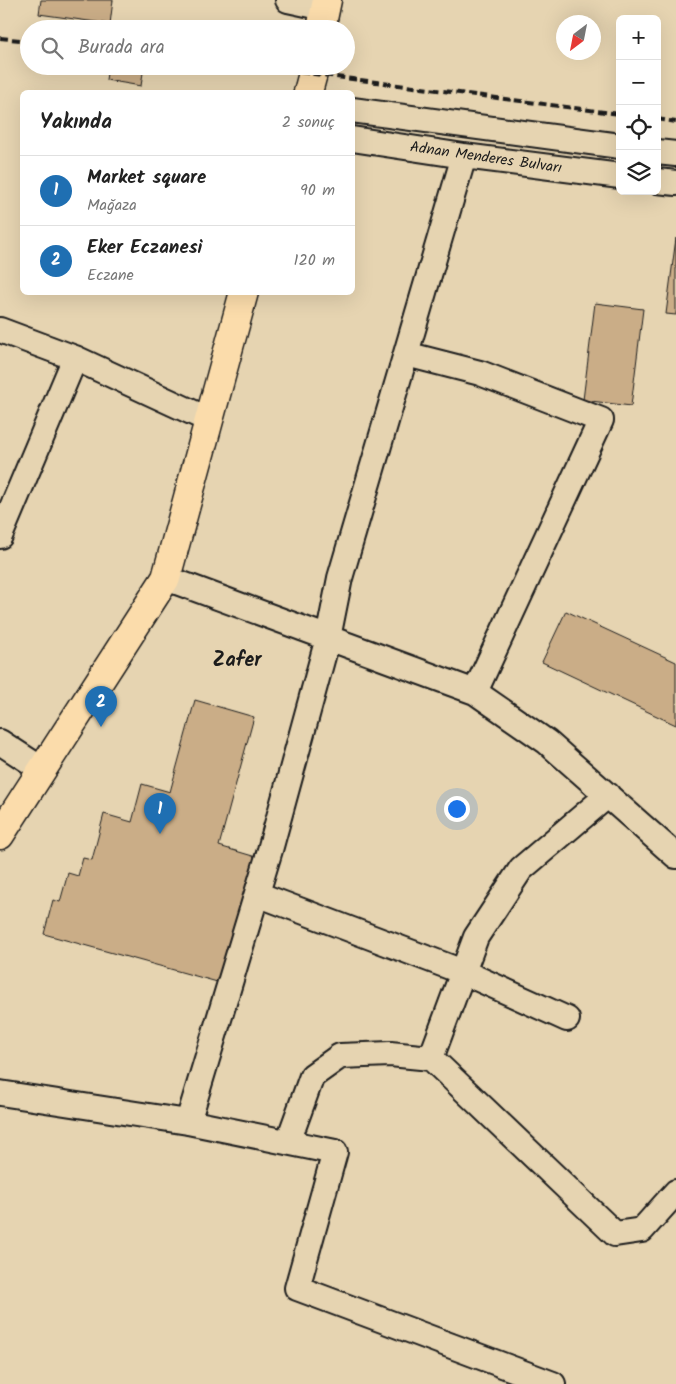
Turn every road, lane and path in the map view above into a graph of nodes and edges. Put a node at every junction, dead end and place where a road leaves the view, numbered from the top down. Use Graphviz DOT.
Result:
graph roads {
  1 [pos="288,0"];
  2 [pos="324,12"];
  3 [pos="313,75"];
  4 [pos="309,90"];
  5 [pos="355,110"];
  6 [pos="355,139"];
  7 [pos="616,145"];
  8 [pos="661,152"];
  9 [pos="676,154"];
  10 [pos="464,156"];
  11 [pos="616,175"];
  12 [pos="661,181"];
  13 [pos="676,183"];
  14 [pos="243,295"];
  15 [pos="0,330"];
  16 [pos="406,354"];
  17 [pos="75,358"];
  18 [pos="209,420"];
  19 [pos="0,536"];
  20 [pos="166,578"];
  21 [pos="328,638"];
  22 [pos="475,692"];
  23 [pos="0,742"];
  24 [pos="43,770"];
  25 [pos="608,795"];
  26 [pos="0,835"];
  27 [pos="674,849"];
  28 [pos="257,894"];
  29 [pos="463,972"];
  30 [pos="567,1019"];
  31 [pos="431,1058"];
  32 [pos="0,1093"];
  33 [pos="188,1122"];
  34 [pos="288,1142"];
  35 [pos="676,1192"];
  36 [pos="553,1384"];
  1 -- 2 [label="street"];
  3 -- 4 [label="main road"];
  5 -- 7 [label="street, Adnan Menderes Bulvarı"];
  6 -- 10 [label="street, Adnan Menderes Bulvarı"];
  8 -- 9 [label="street"];
  10 -- 11 [label="street, Adnan Menderes Bulvarı"];
  10 -- 16 [label="street"];
  12 -- 13 [label="street"];
  14 -- 18 [label="main road"];
  15 -- 17 [label="street"];
  16 -- 21 [label="street"];
  16 -- 22 [label="street"];
  17 -- 18 [label="street"];
  17 -- 19 [label="street"];
  18 -- 20 [label="main road"];
  20 -- 21 [label="street"];
  20 -- 24 [label="main road"];
  21 -- 22 [label="street"];
  21 -- 28 [label="street"];
  22 -- 25 [label="street"];
  23 -- 24 [label="street"];
  24 -- 26 [label="main road"];
  25 -- 27 [label="street"];
  25 -- 29 [label="street"];
  28 -- 29 [label="street"];
  28 -- 33 [label="street"];
  29 -- 30 [label="street"];
  29 -- 31 [label="street"];
  31 -- 34 [label="street"];
  31 -- 35 [label="street"];
  32 -- 33 [label="street"];
  33 -- 34 [label="street"];
  34 -- 36 [label="street"];
}
